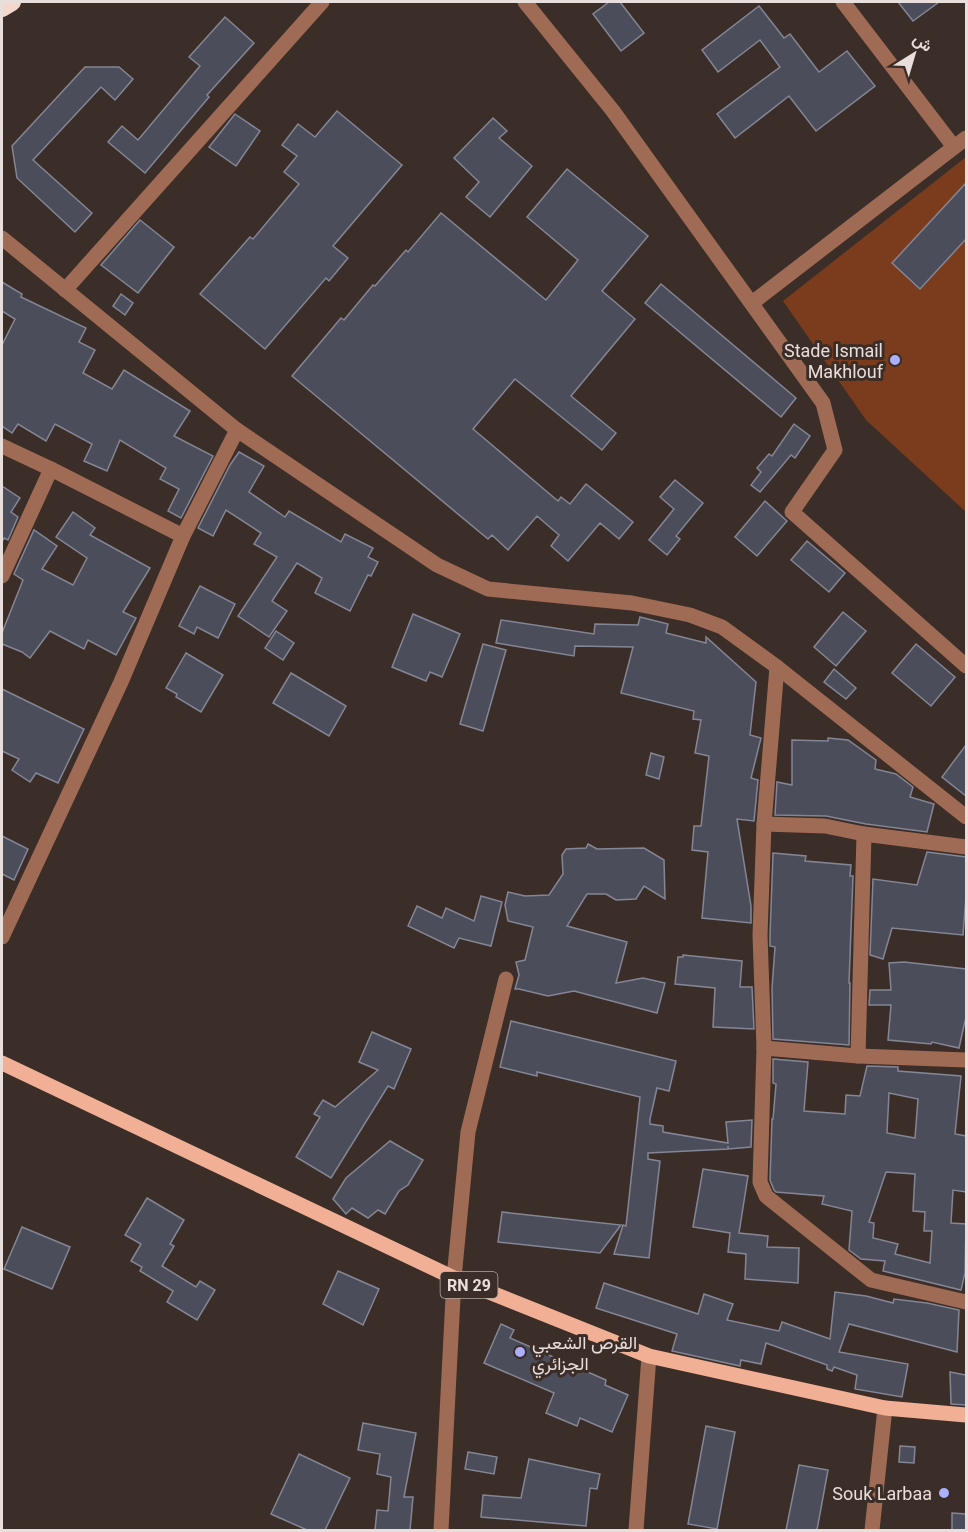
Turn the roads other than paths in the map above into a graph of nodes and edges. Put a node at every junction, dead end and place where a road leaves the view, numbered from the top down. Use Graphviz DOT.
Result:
graph roads {
  1 [pos="12,2"];
  2 [pos="322,2"];
  3 [pos="525,2"];
  4 [pos="843,2"];
  5 [pos="2,9"];
  6 [pos="966,138"];
  7 [pos="954,147"];
  8 [pos="2,238"];
  9 [pos="65,290"];
  10 [pos="752,303"];
  11 [pos="237,430"];
  12 [pos="2,446"];
  13 [pos="51,469"];
  14 [pos="183,536"];
  15 [pos="2,576"];
  16 [pos="966,666"];
  17 [pos="777,668"];
  18 [pos="966,817"];
  19 [pos="764,824"];
  20 [pos="864,834"];
  21 [pos="966,847"];
  22 [pos="2,937"];
  23 [pos="506,979"];
  24 [pos="764,1048"];
  25 [pos="858,1056"];
  26 [pos="966,1060"];
  27 [pos="2,1063"];
  28 [pos="454,1278"];
  29 [pos="966,1302"];
  30 [pos="649,1356"];
  31 [pos="885,1408"];
  32 [pos="966,1415"];
  33 [pos="441,1530"];
  34 [pos="636,1530"];
  35 [pos="872,1530"];
  1 -- 5 [label="highway"];
  2 -- 9 [label="street"];
  3 -- 10 [label="street"];
  4 -- 7 [label="street"];
  6 -- 7 [label="street"];
  7 -- 10 [label="street"];
  8 -- 9 [label="street"];
  9 -- 11 [label="street"];
  10 -- 16 [label="street"];
  11 -- 14 [label="street"];
  11 -- 17 [label="street"];
  12 -- 13 [label="street"];
  13 -- 14 [label="street"];
  13 -- 15 [label="street"];
  14 -- 22 [label="street"];
  17 -- 18 [label="street"];
  17 -- 19 [label="street"];
  19 -- 20 [label="street"];
  19 -- 24 [label="street"];
  20 -- 21 [label="street"];
  20 -- 25 [label="street"];
  23 -- 28 [label="street"];
  24 -- 25 [label="street"];
  24 -- 29 [label="street"];
  25 -- 26 [label="street"];
  27 -- 28 [label="main road, RN 29"];
  28 -- 30 [label="main road, RN 29"];
  28 -- 33 [label="street"];
  30 -- 31 [label="main road, RN 29"];
  30 -- 34 [label="street"];
  31 -- 32 [label="main road, RN 29"];
  31 -- 35 [label="street"];
}
